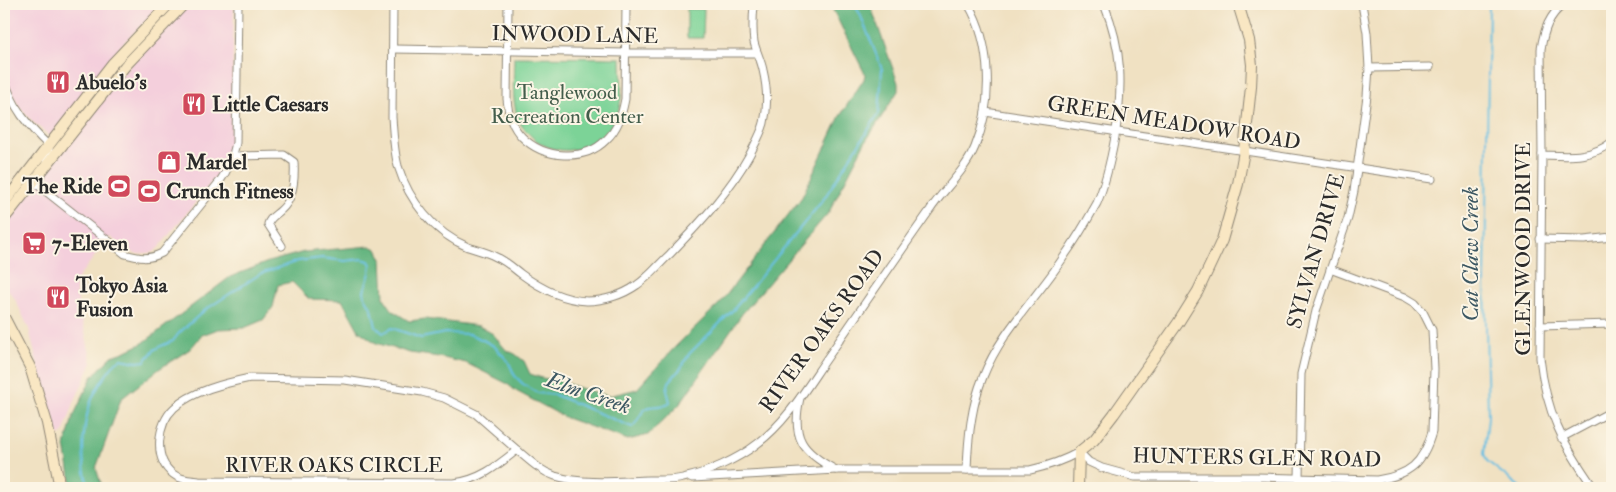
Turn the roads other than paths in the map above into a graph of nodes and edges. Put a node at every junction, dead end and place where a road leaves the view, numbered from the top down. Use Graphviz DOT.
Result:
graph roads {
  1 [pos="169,4"];
  2 [pos="184,4"];
  3 [pos="238,4"];
  4 [pos="393,4"];
  5 [pos="508,4"];
  6 [pos="626,4"];
  7 [pos="754,4"];
  8 [pos="968,4"];
  9 [pos="1104,4"];
  10 [pos="1238,4"];
  11 [pos="1362,4"];
  12 [pos="1564,4"];
  13 [pos="393,49"];
  14 [pos="507,51"];
  15 [pos="626,53"];
  16 [pos="757,53"];
  17 [pos="1369,68"];
  18 [pos="1430,68"];
  19 [pos="4,78"];
  20 [pos="985,112"];
  21 [pos="1116,132"];
  22 [pos="1612,142"];
  23 [pos="49,146"];
  24 [pos="1244,151"];
  25 [pos="233,156"];
  26 [pos="1542,156"];
  27 [pos="44,168"];
  28 [pos="1358,168"];
  29 [pos="1432,179"];
  30 [pos="34,182"];
  31 [pos="4,203"];
  32 [pos="4,219"];
  33 [pos="1612,237"];
  34 [pos="1540,239"];
  35 [pos="282,246"];
  36 [pos="1330,269"];
  37 [pos="4,317"];
  38 [pos="1612,324"];
  39 [pos="1540,326"];
  40 [pos="4,331"];
  41 [pos="17,340"];
  42 [pos="800,398"];
  43 [pos="1612,411"];
  44 [pos="1561,438"];
  45 [pos="518,450"];
  46 [pos="1079,452"];
  47 [pos="836,470"];
  48 [pos="967,470"];
  49 [pos="1299,478"];
  50 [pos="682,479"];
  51 [pos="617,485"];
  52 [pos="60,488"];
  53 [pos="1078,488"];
  54 [pos="1594,488"];
  1 -- 23 [label="main road"];
  2 -- 27 [label="main road"];
  3 -- 25 [label="street"];
  4 -- 13 [label="street"];
  5 -- 14 [label="street"];
  6 -- 15 [label="street"];
  7 -- 16 [label="street"];
  8 -- 20 [label="street, RIVER OAKS ROAD"];
  9 -- 21 [label="street"];
  10 -- 24 [label="main road"];
  11 -- 17 [label="street, SYLVAN DRIVE"];
  12 -- 26 [label="street, GLENWOOD DRIVE"];
  13 -- 14 [label="street, INWOOD LANE"];
  13 -- 16 [label="street"];
  14 -- 15 [label="street, INWOOD LANE"];
  14 -- 15 [label="street"];
  15 -- 16 [label="street, INWOOD LANE"];
  17 -- 18 [label="street"];
  17 -- 28 [label="street, SYLVAN DRIVE"];
  19 -- 23 [label="street"];
  20 -- 21 [label="street, GREEN MEADOW ROAD"];
  20 -- 42 [label="street, RIVER OAKS ROAD"];
  21 -- 24 [label="street, GREEN MEADOW ROAD"];
  21 -- 48 [label="street"];
  22 -- 26 [label="street"];
  23 -- 27 [label="street"];
  23 -- 31 [label="main road"];
  24 -- 28 [label="street, GREEN MEADOW ROAD"];
  24 -- 46 [label="main road"];
  25 -- 30 [label="street"];
  25 -- 35 [label="street"];
  26 -- 34 [label="street, GLENWOOD DRIVE"];
  27 -- 30 [label="main road"];
  28 -- 29 [label="street, GREEN MEADOW ROAD"];
  28 -- 36 [label="street, SYLVAN DRIVE"];
  30 -- 32 [label="main road"];
  33 -- 34 [label="street"];
  34 -- 39 [label="street, GLENWOOD DRIVE"];
  36 -- 49 [label="street, SYLVAN DRIVE"];
  36 -- 49 [label="street, HUNTERS GLEN ROAD"];
  37 -- 41 [label="main road"];
  38 -- 39 [label="street"];
  39 -- 44 [label="street, GLENWOOD DRIVE"];
  40 -- 41 [label="main road"];
  41 -- 52 [label="main road"];
  42 -- 47 [label="street"];
  42 -- 50 [label="street, RIVER OAKS ROAD"];
  43 -- 44 [label="street"];
  44 -- 54 [label="street, GLENWOOD DRIVE"];
  45 -- 45 [label="street, RIVER OAKS CIRCLE"];
  45 -- 51 [label="street, RIVER OAKS ROAD"];
  46 -- 48 [label="street"];
  46 -- 49 [label="street, HUNTERS GLEN ROAD"];
  46 -- 53 [label="main road"];
  47 -- 48 [label="street"];
  47 -- 50 [label="street"];
  50 -- 51 [label="street, RIVER OAKS ROAD"];
}
